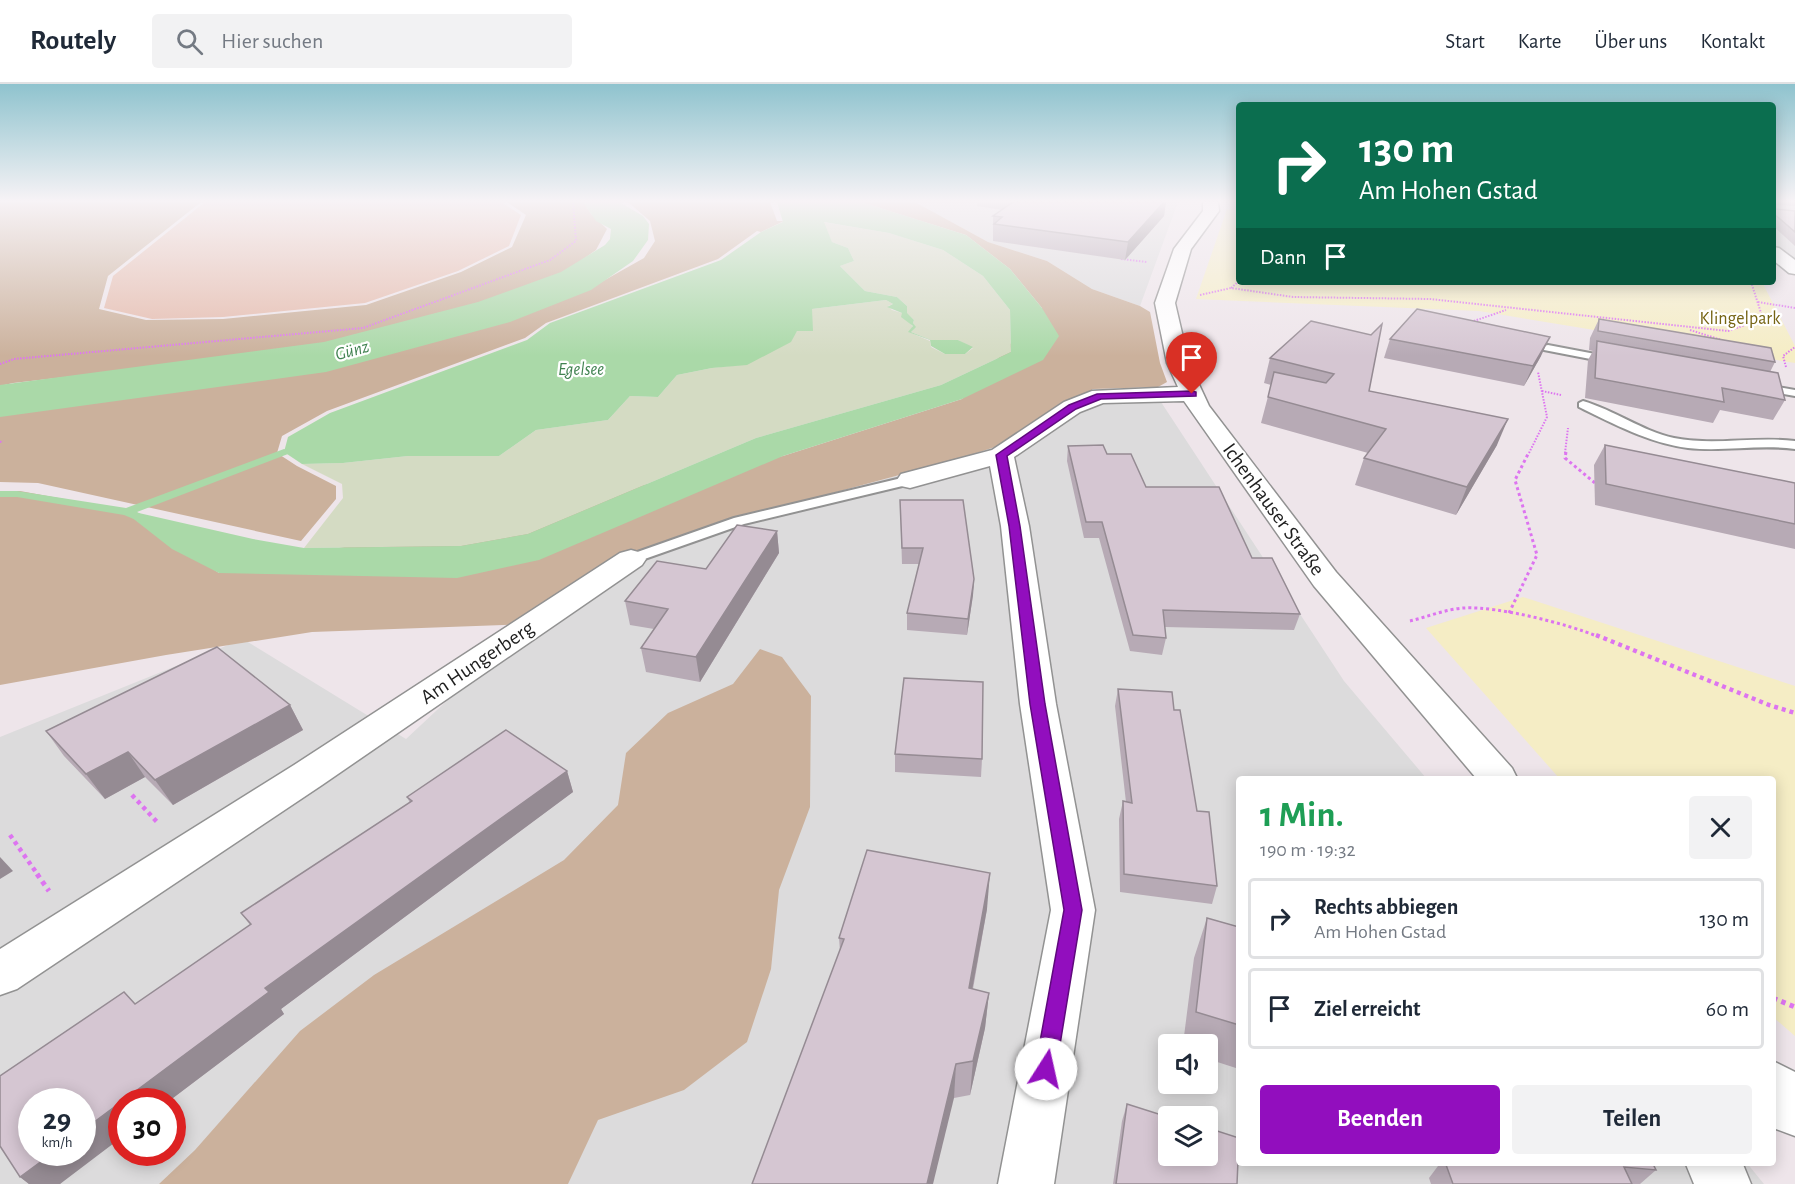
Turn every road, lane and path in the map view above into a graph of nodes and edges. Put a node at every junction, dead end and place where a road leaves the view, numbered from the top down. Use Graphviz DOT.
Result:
graph roads {
  1 [pos="559,253"];
  2 [pos="1181,253"];
  3 [pos="1776,254"];
  4 [pos="1116,258"];
  5 [pos="1120,258"];
  6 [pos="1795,269"];
  7 [pos="1236,284"];
  8 [pos="1752,285"];
  9 [pos="1758,302"];
  10 [pos="1795,308"];
  11 [pos="1510,309"];
  12 [pos="1675,326"];
  13 [pos="1475,327"];
  14 [pos="1734,344"];
  15 [pos="1795,347"];
  16 [pos="1548,348"];
  17 [pos="1618,361"];
  18 [pos="1777,362"];
  19 [pos="0,364"];
  20 [pos="1537,370"];
  21 [pos="1747,385"];
  22 [pos="1795,393"];
  23 [pos="1192,394"];
  24 [pos="1583,405"];
  25 [pos="1569,425"];
  26 [pos="1795,445"];
  27 [pos="1001,455"];
  28 [pos="910,480"];
  29 [pos="1595,483"];
  30 [pos="631,559"];
  31 [pos="1509,613"];
  32 [pos="1406,622"];
  33 [pos="1795,713"];
  34 [pos="1496,776"];
  35 [pos="10,835"];
  36 [pos="74,926"];
  37 [pos="0,974"];
  38 [pos="1776,999"];
  39 [pos="1795,1007"];
  40 [pos="1776,1066"];
  41 [pos="1795,1080"];
  42 [pos="1776,1089"];
  43 [pos="1795,1110"];
  44 [pos="1714,1166"];
  45 [pos="1026,1184"];
  46 [pos="1723,1184"];
  1 -- 19 [label="path"];
  2 -- 23 [label="street, Ichenhauser Straße"];
  3 -- 6 [label="street"];
  4 -- 5 [label="path"];
  7 -- 11 [label="path"];
  8 -- 9 [label="path"];
  9 -- 10 [label="path"];
  9 -- 12 [label="path"];
  11 -- 12 [label="path"];
  11 -- 13 [label="path"];
  12 -- 14 [label="path"];
  15 -- 18 [label="path"];
  16 -- 17 [label="lane"];
  20 -- 31 [label="path"];
  21 -- 22 [label="lane"];
  23 -- 27 [label="street, Am Hungerberg"];
  23 -- 34 [label="street, Ichenhauser Straße"];
  24 -- 26 [label="lane"];
  25 -- 29 [label="path"];
  27 -- 28 [label="street, Am Hungerberg"];
  27 -- 45 [label="street"];
  28 -- 30 [label="lane, Am Hungerberg"];
  30 -- 36 [label="street, Am Hungerberg"];
  31 -- 32 [label="path"];
  31 -- 33 [label="path"];
  35 -- 36 [label="path"];
  36 -- 37 [label="street, Am Hungerberg"];
  38 -- 39 [label="path"];
  40 -- 41 [label="street"];
  42 -- 43 [label="street"];
  44 -- 46 [label="street"];
}
